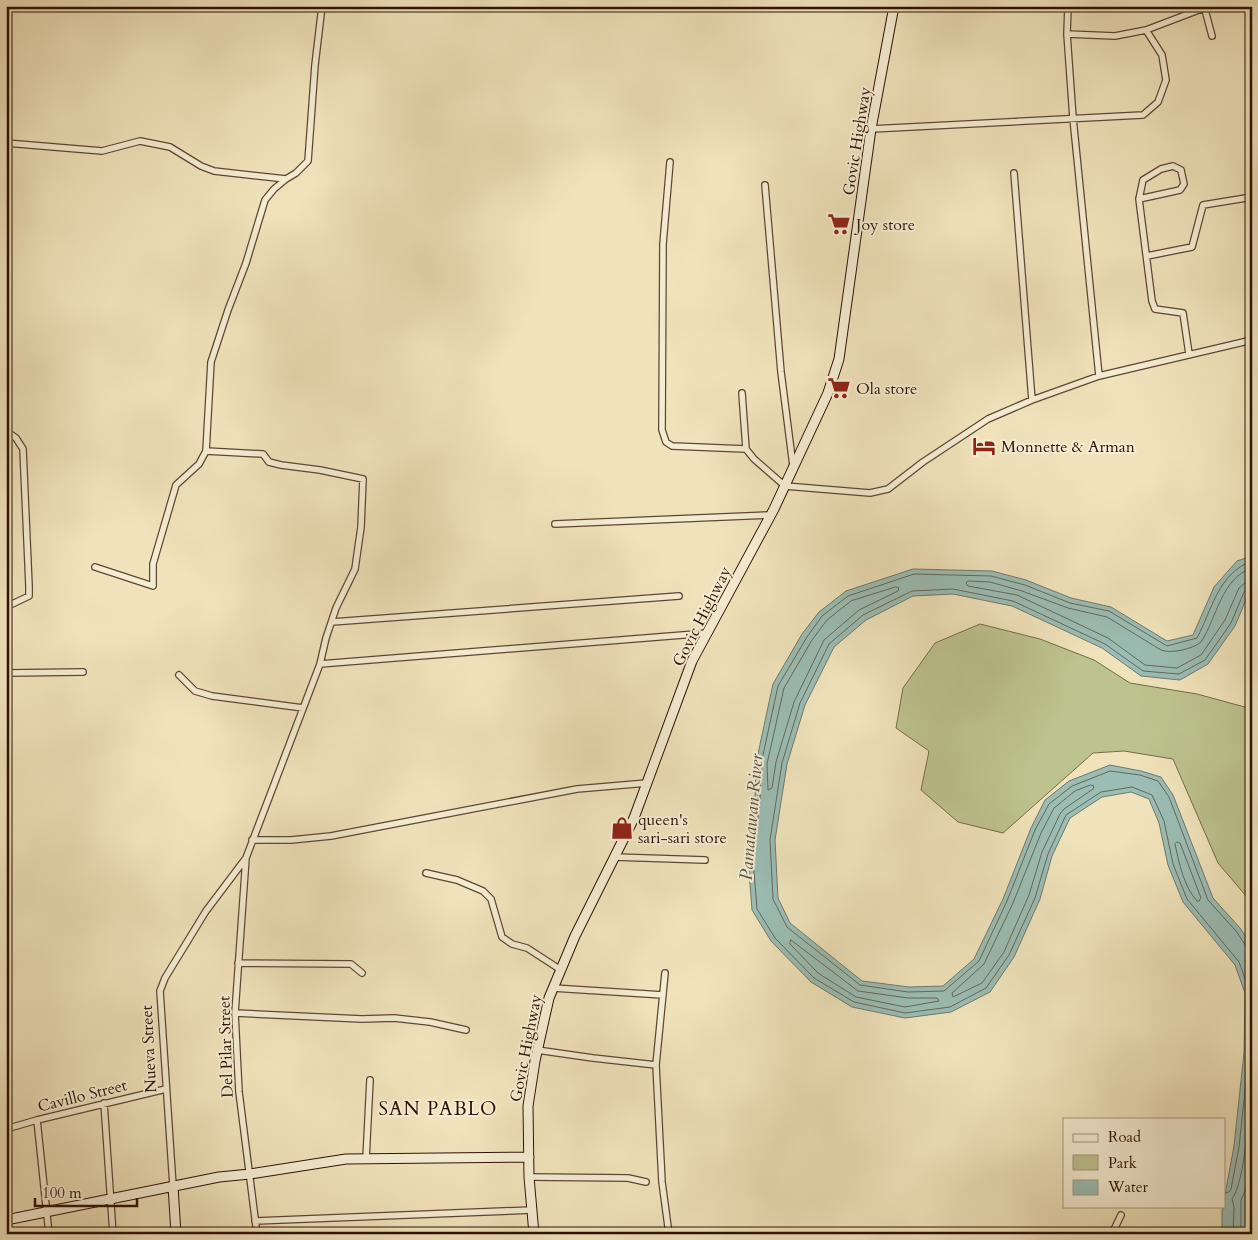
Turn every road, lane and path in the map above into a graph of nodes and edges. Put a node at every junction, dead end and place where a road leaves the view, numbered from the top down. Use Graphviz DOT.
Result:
graph roads {
  1 [pos="322,6"];
  2 [pos="894,6"];
  3 [pos="1068,6"];
  4 [pos="1212,6"];
  5 [pos="1204,7"];
  6 [pos="1146,30"];
  7 [pos="1067,34"];
  8 [pos="1212,36"];
  9 [pos="1073,118"];
  10 [pos="871,128"];
  11 [pos="6,143"];
  12 [pos="670,162"];
  13 [pos="1014,173"];
  14 [pos="286,179"];
  15 [pos="765,185"];
  16 [pos="1252,197"];
  17 [pos="1139,199"];
  18 [pos="1147,256"];
  19 [pos="1252,340"];
  20 [pos="1189,354"];
  21 [pos="1099,376"];
  22 [pos="742,393"];
  23 [pos="1032,400"];
  24 [pos="6,431"];
  25 [pos="746,449"];
  26 [pos="206,451"];
  27 [pos="794,468"];
  28 [pos="785,486"];
  29 [pos="771,515"];
  30 [pos="555,524"];
  31 [pos="95,567"];
  32 [pos="679,596"];
  33 [pos="6,607"];
  34 [pos="332,622"];
  35 [pos="708,633"];
  36 [pos="320,664"];
  37 [pos="83,672"];
  38 [pos="6,673"];
  39 [pos="179,675"];
  40 [pos="303,708"];
  41 [pos="647,783"];
  42 [pos="252,840"];
  43 [pos="614,857"];
  44 [pos="246,858"];
  45 [pos="705,860"];
  46 [pos="426,873"];
  47 [pos="238,963"];
  48 [pos="561,970"];
  49 [pos="362,973"];
  50 [pos="665,974"];
  51 [pos="553,988"];
  52 [pos="663,995"];
  53 [pos="235,1013"];
  54 [pos="466,1030"];
  55 [pos="537,1050"];
  56 [pos="656,1064"];
  57 [pos="370,1080"];
  58 [pos="166,1089"];
  59 [pos="104,1103"];
  60 [pos="37,1120"];
  61 [pos="6,1129"];
  62 [pos="529,1158"];
  63 [pos="366,1159"];
  64 [pos="250,1174"];
  65 [pos="529,1177"];
  66 [pos="646,1182"];
  67 [pos="173,1186"];
  68 [pos="111,1198"];
  69 [pos="532,1210"];
  70 [pos="48,1212"];
  71 [pos="1121,1215"];
  72 [pos="6,1220"];
  73 [pos="255,1221"];
  74 [pos="50,1234"];
  75 [pos="113,1234"];
  76 [pos="176,1234"];
  77 [pos="256,1234"];
  78 [pos="534,1234"];
  79 [pos="669,1234"];
  80 [pos="1112,1234"];
  1 -- 14 [label="street"];
  2 -- 10 [label="main road, Govic Highway"];
  3 -- 7 [label="street"];
  4 -- 5 [label="street"];
  5 -- 6 [label="street"];
  5 -- 8 [label="street"];
  6 -- 7 [label="street"];
  6 -- 9 [label="street"];
  7 -- 9 [label="street"];
  9 -- 10 [label="street"];
  9 -- 21 [label="street"];
  10 -- 27 [label="main road, Govic Highway"];
  11 -- 14 [label="street"];
  12 -- 25 [label="street"];
  13 -- 23 [label="street"];
  14 -- 26 [label="street"];
  15 -- 27 [label="street"];
  16 -- 18 [label="street"];
  17 -- 17 [label="street"];
  17 -- 18 [label="street"];
  18 -- 20 [label="street"];
  19 -- 20 [label="street"];
  20 -- 21 [label="street"];
  21 -- 23 [label="street"];
  22 -- 25 [label="street"];
  23 -- 28 [label="street"];
  24 -- 33 [label="street"];
  25 -- 28 [label="street"];
  26 -- 31 [label="street"];
  26 -- 34 [label="street"];
  27 -- 28 [label="main road, Govic Highway"];
  28 -- 29 [label="main road, Govic Highway"];
  29 -- 30 [label="street"];
  29 -- 35 [label="main road, Govic Highway"];
  32 -- 34 [label="street"];
  34 -- 36 [label="street"];
  35 -- 36 [label="street"];
  35 -- 41 [label="main road, Govic Highway"];
  36 -- 40 [label="street"];
  37 -- 38 [label="street"];
  39 -- 40 [label="street"];
  40 -- 42 [label="street"];
  41 -- 42 [label="street"];
  41 -- 43 [label="main road, Govic Highway"];
  42 -- 44 [label="street"];
  43 -- 45 [label="street"];
  43 -- 48 [label="main road, Govic Highway"];
  44 -- 47 [label="street, Del Pilar Street"];
  44 -- 58 [label="street, Nueva Street"];
  46 -- 48 [label="street"];
  47 -- 49 [label="street"];
  47 -- 53 [label="street, Del Pilar Street"];
  48 -- 51 [label="main road, Govic Highway"];
  50 -- 52 [label="street"];
  51 -- 52 [label="street"];
  51 -- 55 [label="main road, Govic Highway"];
  52 -- 56 [label="street"];
  53 -- 54 [label="street"];
  53 -- 64 [label="street, Del Pilar Street"];
  55 -- 56 [label="street"];
  55 -- 62 [label="main road, Govic Highway"];
  56 -- 79 [label="street"];
  57 -- 63 [label="street"];
  58 -- 59 [label="street, Cavillo Street"];
  58 -- 67 [label="street, Nueva Street"];
  59 -- 60 [label="street, Cavillo Street"];
  59 -- 68 [label="street"];
  60 -- 61 [label="street, Cavillo Street"];
  60 -- 70 [label="street"];
  62 -- 63 [label="main road"];
  62 -- 65 [label="main road, Govic Highway"];
  63 -- 64 [label="main road"];
  64 -- 67 [label="main road"];
  64 -- 73 [label="street, Del Pilar Street"];
  65 -- 66 [label="street"];
  65 -- 69 [label="main road, Govic Highway"];
  67 -- 68 [label="main road"];
  67 -- 76 [label="main road, Nueva Street"];
  68 -- 70 [label="main road"];
  68 -- 75 [label="street"];
  69 -- 73 [label="street"];
  69 -- 78 [label="main road, Govic Highway"];
  70 -- 72 [label="main road"];
  70 -- 74 [label="street"];
  71 -- 80 [label="street"];
  73 -- 77 [label="street, Del Pilar Street"];
}
